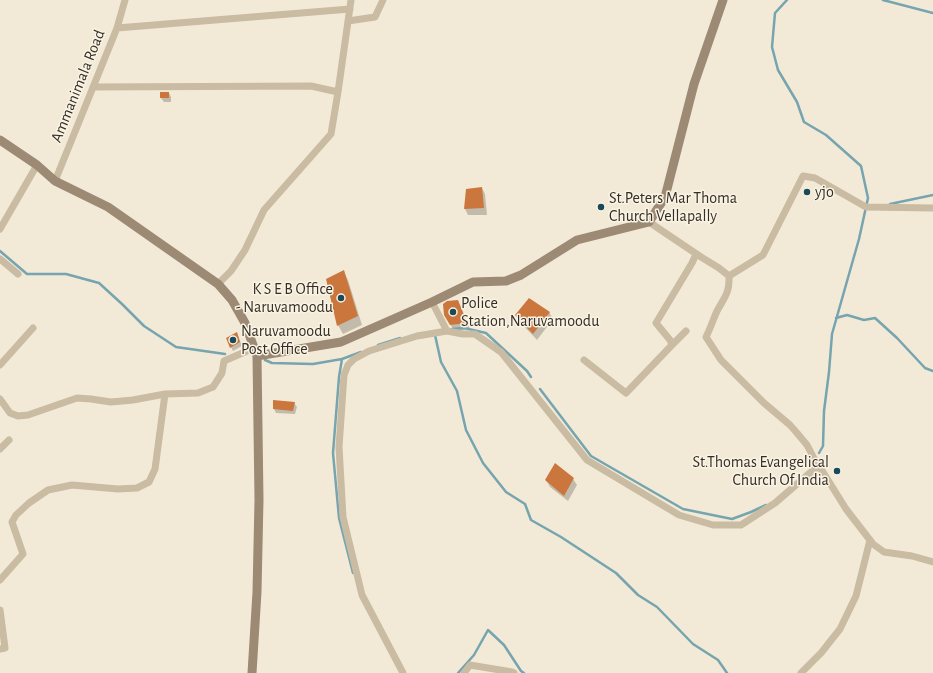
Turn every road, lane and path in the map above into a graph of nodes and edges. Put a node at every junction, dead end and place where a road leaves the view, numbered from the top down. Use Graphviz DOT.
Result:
graph roads {
  1 [pos="125,0"];
  2 [pos="351,0"];
  3 [pos="383,0"];
  4 [pos="722,0"];
  5 [pos="350,9"];
  6 [pos="348,21"];
  7 [pos="117,28"];
  8 [pos="93,87"];
  9 [pos="338,92"];
  10 [pos="0,140"];
  11 [pos="37,166"];
  12 [pos="55,181"];
  13 [pos="933,208"];
  14 [pos="649,222"];
  15 [pos="0,229"];
  16 [pos="696,254"];
  17 [pos="0,259"];
  18 [pos="18,274"];
  19 [pos="729,276"];
  20 [pos="218,284"];
  21 [pos="432,302"];
  22 [pos="33,328"];
  23 [pos="686,331"];
  24 [pos="444,332"];
  25 [pos="672,345"];
  26 [pos="256,352"];
  27 [pos="584,360"];
  28 [pos="0,365"];
  29 [pos="165,394"];
  30 [pos="0,399"];
  31 [pos="9,440"];
  32 [pos="0,449"];
  33 [pos="818,466"];
  34 [pos="870,540"];
  35 [pos="933,562"];
  36 [pos="0,580"];
  37 [pos="0,610"];
  38 [pos="0,649"];
  39 [pos="252,673"];
  40 [pos="402,673"];
  41 [pos="464,673"];
  42 [pos="514,673"];
  43 [pos="801,673"];
  1 -- 7 [label="street, Ammanimala Road"];
  2 -- 5 [label="street"];
  3 -- 6 [label="street"];
  4 -- 14 [label="street"];
  5 -- 6 [label="street"];
  5 -- 7 [label="street"];
  6 -- 9 [label="street"];
  7 -- 8 [label="street, Ammanimala Road"];
  8 -- 9 [label="street"];
  8 -- 12 [label="street, Ammanimala Road"];
  9 -- 20 [label="street"];
  10 -- 11 [label="street"];
  11 -- 12 [label="street"];
  11 -- 15 [label="street"];
  12 -- 20 [label="street"];
  13 -- 19 [label="street"];
  14 -- 16 [label="street"];
  14 -- 21 [label="street"];
  16 -- 19 [label="street"];
  16 -- 25 [label="street"];
  17 -- 18 [label="street"];
  19 -- 33 [label="street"];
  20 -- 26 [label="street"];
  21 -- 24 [label="street"];
  21 -- 26 [label="street"];
  22 -- 28 [label="street"];
  23 -- 25 [label="street"];
  24 -- 33 [label="street"];
  24 -- 40 [label="street"];
  25 -- 27 [label="street"];
  26 -- 29 [label="street"];
  26 -- 39 [label="street"];
  29 -- 30 [label="street"];
  29 -- 36 [label="street"];
  31 -- 32 [label="street"];
  33 -- 34 [label="street"];
  34 -- 35 [label="street"];
  34 -- 43 [label="street"];
  37 -- 38 [label="street"];
  41 -- 42 [label="street"];
}
